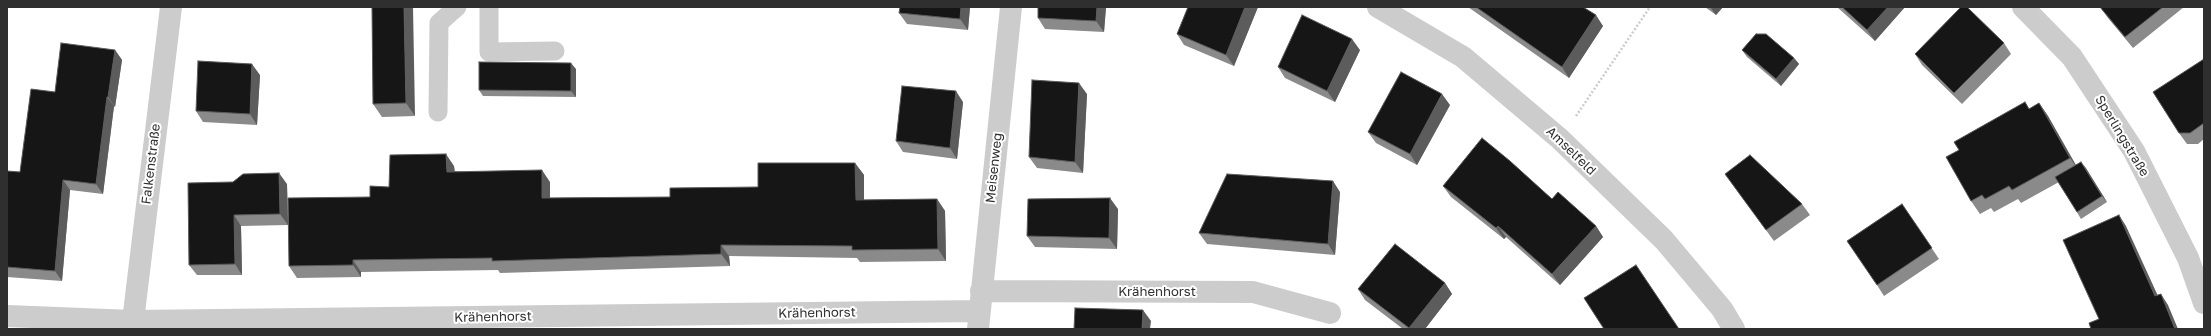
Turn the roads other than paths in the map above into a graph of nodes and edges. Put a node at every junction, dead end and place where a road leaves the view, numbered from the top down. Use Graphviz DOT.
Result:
graph roads {
  1 [pos="171,7"];
  2 [pos="457,7"];
  3 [pos="489,7"];
  4 [pos="1011,7"];
  5 [pos="1378,7"];
  6 [pos="2023,7"];
  7 [pos="555,51"];
  8 [pos="438,112"];
  9 [pos="2204,303"];
  10 [pos="979,310"];
  11 [pos="1330,313"];
  12 [pos="7,316"];
  13 [pos="133,321"];
  14 [pos="1734,329"];
  1 -- 13 [label="street, Falkenstraße"];
  2 -- 8 [label="lane"];
  3 -- 7 [label="lane"];
  4 -- 10 [label="street, Meisenweg"];
  5 -- 14 [label="street, Amselfeld"];
  6 -- 9 [label="street, Sperlingstraße"];
  10 -- 11 [label="street, Krähenhorst"];
  10 -- 13 [label="street, Krähenhorst"];
  12 -- 13 [label="street, Krähenhorst"];
}
